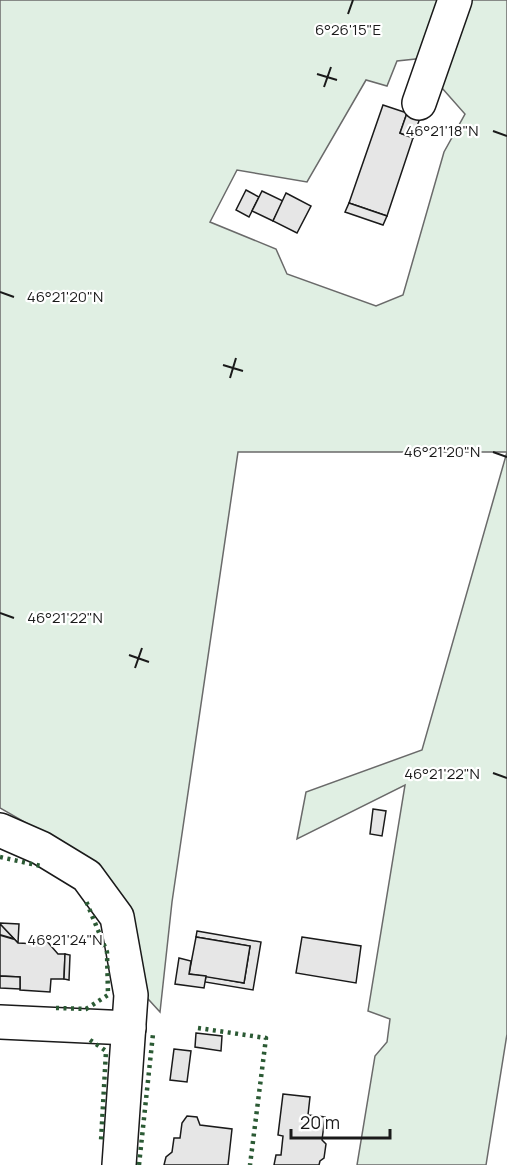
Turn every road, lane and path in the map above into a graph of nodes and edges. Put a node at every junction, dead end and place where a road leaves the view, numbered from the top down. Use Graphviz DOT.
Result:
graph roads {
  1 [pos="455,0"];
  2 [pos="419,103"];
  3 [pos="0,830"];
  4 [pos="0,1022"];
  5 [pos="129,1028"];
  6 [pos="120,1165"];
  1 -- 2 [label="street"];
  3 -- 5 [label="street"];
  4 -- 5 [label="street"];
  5 -- 6 [label="street"];
}
